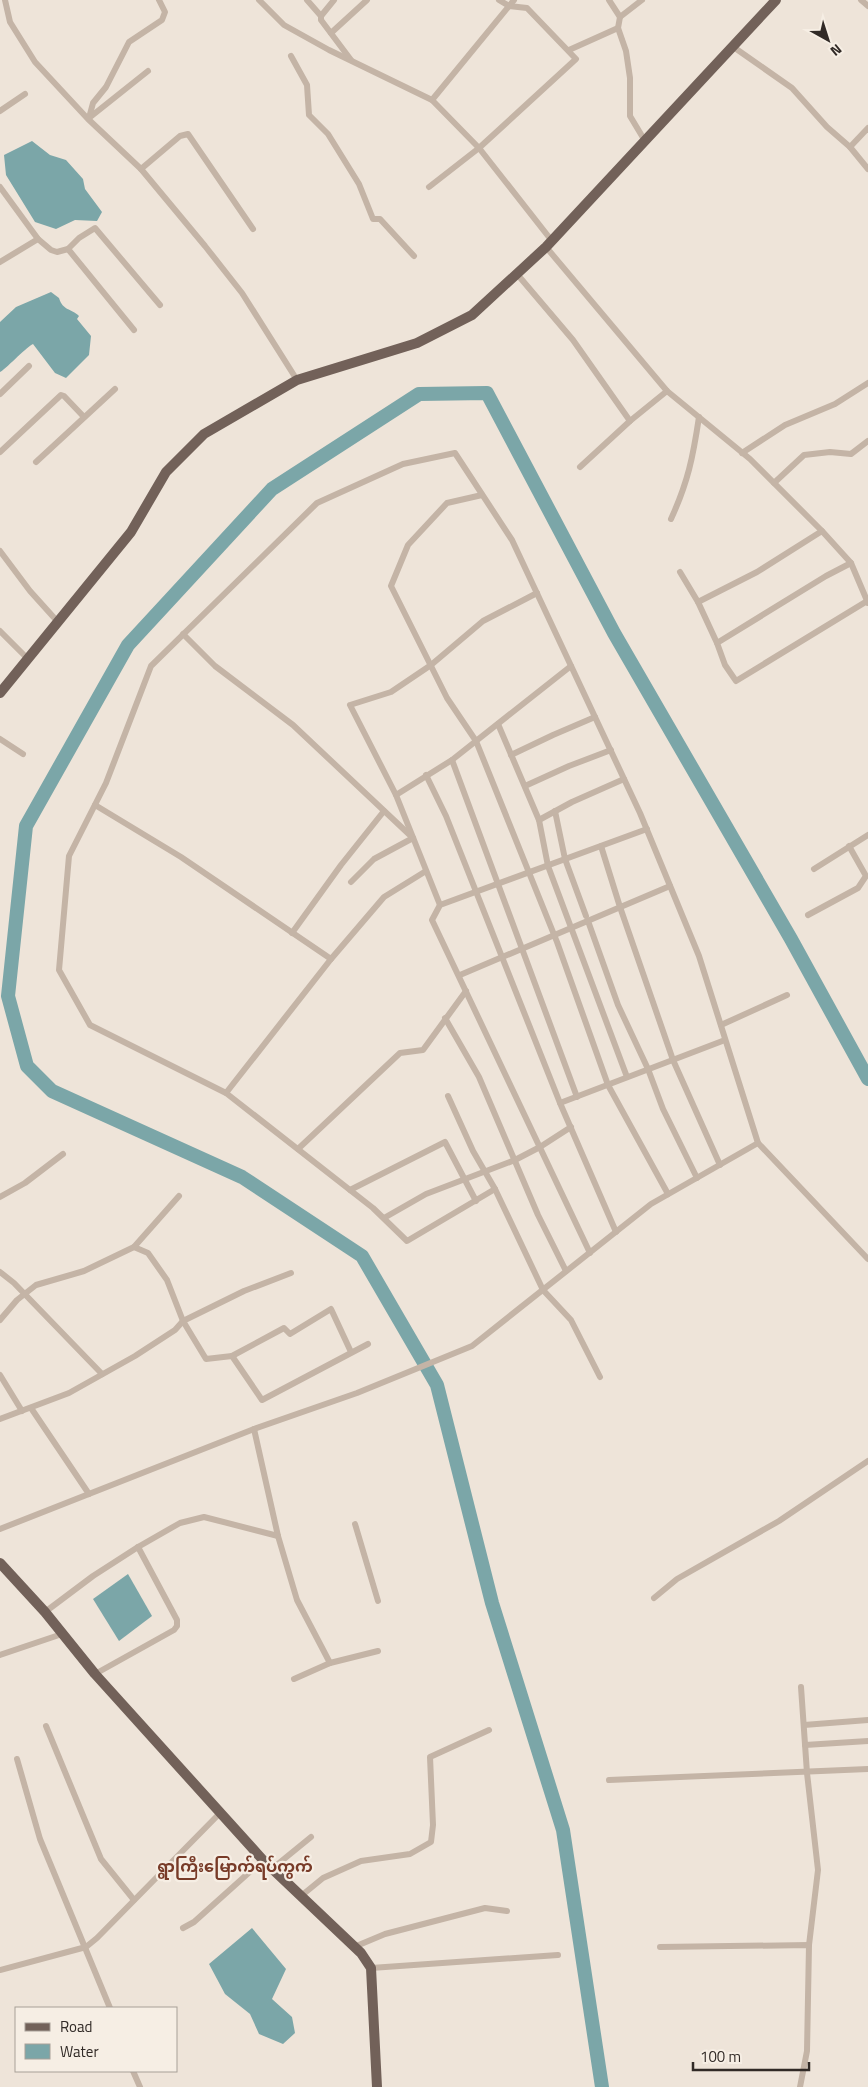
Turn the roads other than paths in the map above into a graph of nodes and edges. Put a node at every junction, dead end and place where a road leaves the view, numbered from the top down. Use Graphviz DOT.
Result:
graph roads {
  1 [pos="5,0"];
  2 [pos="159,0"];
  3 [pos="259,0"];
  4 [pos="307,0"];
  5 [pos="334,0"];
  6 [pos="367,0"];
  7 [pos="499,0"];
  8 [pos="514,0"];
  9 [pos="609,0"];
  10 [pos="642,0"];
  11 [pos="776,0"];
  12 [pos="860,0"];
  13 [pos="868,5"];
  14 [pos="509,6"];
  15 [pos="7,9"];
  16 [pos="0,15"];
  17 [pos="321,16"];
  18 [pos="620,17"];
  19 [pos="618,28"];
  20 [pos="331,33"];
  21 [pos="732,46"];
  22 [pos="569,50"];
  23 [pos="291,56"];
  24 [pos="352,61"];
  25 [pos="148,71"];
  26 [pos="25,94"];
  27 [pos="432,100"];
  28 [pos="0,111"];
  29 [pos="89,119"];
  30 [pos="868,128"];
  31 [pos="644,141"];
  32 [pos="850,146"];
  33 [pos="479,148"];
  34 [pos="141,169"];
  35 [pos="868,169"];
  36 [pos="0,187"];
  37 [pos="429,187"];
  38 [pos="254,229"];
  39 [pos="38,239"];
  40 [pos="549,244"];
  41 [pos="68,249"];
  42 [pos="414,256"];
  43 [pos="0,262"];
  44 [pos="517,274"];
  45 [pos="160,305"];
  46 [pos="134,330"];
  47 [pos="29,366"];
  48 [pos="297,380"];
  49 [pos="868,383"];
  50 [pos="115,389"];
  51 [pos="667,391"];
  52 [pos="0,394"];
  53 [pos="84,417"];
  54 [pos="699,418"];
  55 [pos="630,421"];
  56 [pos="868,440"];
  57 [pos="0,452"];
  58 [pos="742,453"];
  59 [pos="36,462"];
  60 [pos="580,467"];
  61 [pos="774,483"];
  62 [pos="482,495"];
  63 [pos="671,519"];
  64 [pos="822,531"];
  65 [pos="0,551"];
  66 [pos="851,563"];
  67 [pos="680,572"];
  68 [pos="537,593"];
  69 [pos="698,602"];
  70 [pos="868,602"];
  71 [pos="57,621"];
  72 [pos="0,631"];
  73 [pos="183,634"];
  74 [pos="717,644"];
  75 [pos="28,659"];
  76 [pos="431,665"];
  77 [pos="571,666"];
  78 [pos="0,693"];
  79 [pos="595,718"];
  80 [pos="498,724"];
  81 [pos="0,739"];
  82 [pos="476,741"];
  83 [pos="611,750"];
  84 [pos="23,754"];
  85 [pos="511,756"];
  86 [pos="452,760"];
  87 [pos="426,775"];
  88 [pos="624,779"];
  89 [pos="525,786"];
  90 [pos="396,794"];
  91 [pos="95,805"];
  92 [pos="384,811"];
  93 [pos="555,811"];
  94 [pos="539,820"];
  95 [pos="647,829"];
  96 [pos="868,834"];
  97 [pos="413,838"];
  98 [pos="601,846"];
  99 [pos="849,846"];
  100 [pos="565,859"];
  101 [pos="548,866"];
  102 [pos="814,869"];
  103 [pos="426,872"];
  104 [pos="528,873"];
  105 [pos="351,882"];
  106 [pos="499,884"];
  107 [pos="670,886"];
  108 [pos="476,892"];
  109 [pos="440,906"];
  110 [pos="620,907"];
  111 [pos="808,915"];
  112 [pos="587,918"];
  113 [pos="572,927"];
  114 [pos="292,932"];
  115 [pos="554,935"];
  116 [pos="522,949"];
  117 [pos="501,958"];
  118 [pos="331,959"];
  119 [pos="460,975"];
  120 [pos="466,991"];
  121 [pos="787,995"];
  122 [pos="445,1018"];
  123 [pos="721,1026"];
  124 [pos="725,1040"];
  125 [pos="673,1060"];
  126 [pos="648,1069"];
  127 [pos="627,1077"];
  128 [pos="608,1085"];
  129 [pos="226,1093"];
  130 [pos="448,1096"];
  131 [pos="577,1097"];
  132 [pos="560,1103"];
  133 [pos="571,1127"];
  134 [pos="758,1144"];
  135 [pos="540,1147"];
  136 [pos="298,1149"];
  137 [pos="63,1154"];
  138 [pos="515,1160"];
  139 [pos="720,1165"];
  140 [pos="485,1171"];
  141 [pos="697,1178"];
  142 [pos="466,1180"];
  143 [pos="495,1189"];
  144 [pos="350,1190"];
  145 [pos="668,1194"];
  146 [pos="0,1196"];
  147 [pos="179,1196"];
  148 [pos="476,1201"];
  149 [pos="384,1218"];
  150 [pos="616,1232"];
  151 [pos="134,1247"];
  152 [pos="590,1253"];
  153 [pos="868,1259"];
  154 [pos="566,1271"];
  155 [pos="0,1272"];
  156 [pos="290,1273"];
  157 [pos="542,1290"];
  158 [pos="24,1295"];
  159 [pos="0,1320"];
  160 [pos="183,1321"];
  161 [pos="368,1344"];
  162 [pos="352,1352"];
  163 [pos="232,1356"];
  164 [pos="102,1374"];
  165 [pos="0,1375"];
  166 [pos="600,1377"];
  167 [pos="31,1408"];
  168 [pos="22,1411"];
  169 [pos="0,1419"];
  170 [pos="254,1429"];
  171 [pos="868,1461"];
  172 [pos="89,1494"];
  173 [pos="355,1524"];
  174 [pos="0,1529"];
  175 [pos="278,1536"];
  176 [pos="138,1548"];
  177 [pos="0,1563"];
  178 [pos="654,1598"];
  179 [pos="378,1601"];
  180 [pos="45,1612"];
  181 [pos="62,1634"];
  182 [pos="378,1651"];
  183 [pos="0,1655"];
  184 [pos="330,1664"];
  185 [pos="95,1674"];
  186 [pos="294,1679"];
  187 [pos="801,1687"];
  188 [pos="868,1720"];
  189 [pos="804,1725"];
  190 [pos="46,1726"];
  191 [pos="489,1730"];
  192 [pos="868,1740"];
  193 [pos="805,1745"];
  194 [pos="17,1759"];
  195 [pos="868,1769"];
  196 [pos="807,1773"];
  197 [pos="609,1780"];
  198 [pos="221,1812"];
  199 [pos="311,1837"];
  200 [pos="263,1860"];
  201 [pos="272,1868"];
  202 [pos="301,1896"];
  203 [pos="134,1900"];
  204 [pos="507,1911"];
  205 [pos="183,1928"];
  206 [pos="809,1945"];
  207 [pos="86,1947"];
  208 [pos="354,1947"];
  209 [pos="660,1947"];
  210 [pos="558,1955"];
  211 [pos="371,1968"];
  212 [pos="0,1970"];
  213 [pos="110,2007"];
  214 [pos="133,2072"];
  215 [pos="140,2087"];
  216 [pos="377,2087"];
  217 [pos="800,2087"];
  1 -- 15 [label="street"];
  2 -- 29 [label="street"];
  3 -- 24 [label="street"];
  4 -- 17 [label="street"];
  5 -- 17 [label="street"];
  6 -- 20 [label="street"];
  7 -- 14 [label="street"];
  8 -- 14 [label="street"];
  9 -- 18 [label="street"];
  10 -- 18 [label="street"];
  11 -- 21 [label="main road"];
  12 -- 13 [label="street"];
  14 -- 22 [label="street"];
  14 -- 27 [label="street"];
  15 -- 16 [label="street"];
  15 -- 29 [label="street"];
  17 -- 20 [label="street"];
  18 -- 19 [label="street"];
  19 -- 22 [label="street"];
  19 -- 31 [label="street"];
  20 -- 24 [label="street"];
  21 -- 31 [label="main road"];
  21 -- 32 [label="street"];
  22 -- 33 [label="street"];
  23 -- 42 [label="street"];
  24 -- 27 [label="street"];
  25 -- 29 [label="street"];
  26 -- 28 [label="street"];
  27 -- 33 [label="street"];
  29 -- 34 [label="street"];
  30 -- 32 [label="street"];
  31 -- 40 [label="main road"];
  32 -- 35 [label="street"];
  33 -- 37 [label="street"];
  33 -- 40 [label="street"];
  34 -- 38 [label="street"];
  34 -- 48 [label="street"];
  36 -- 39 [label="street"];
  39 -- 41 [label="street"];
  39 -- 43 [label="street"];
  40 -- 44 [label="main road"];
  40 -- 51 [label="street"];
  41 -- 45 [label="street"];
  41 -- 46 [label="street"];
  44 -- 48 [label="main road"];
  44 -- 55 [label="street"];
  47 -- 52 [label="street"];
  48 -- 71 [label="main road"];
  49 -- 58 [label="street"];
  50 -- 53 [label="street"];
  51 -- 54 [label="street"];
  51 -- 55 [label="street"];
  53 -- 57 [label="street"];
  53 -- 59 [label="street"];
  54 -- 58 [label="street"];
  54 -- 63 [label="street"];
  55 -- 60 [label="street"];
  56 -- 61 [label="street"];
  58 -- 61 [label="street"];
  61 -- 64 [label="street"];
  62 -- 68 [label="street"];
  62 -- 73 [label="street"];
  62 -- 76 [label="street"];
  64 -- 66 [label="street"];
  64 -- 69 [label="street"];
  65 -- 71 [label="street"];
  66 -- 70 [label="street"];
  66 -- 74 [label="street"];
  67 -- 69 [label="street"];
  68 -- 76 [label="street"];
  68 -- 77 [label="street"];
  69 -- 74 [label="street"];
  70 -- 74 [label="street"];
  71 -- 75 [label="main road"];
  72 -- 75 [label="street"];
  73 -- 91 [label="street"];
  73 -- 92 [label="street"];
  75 -- 78 [label="main road"];
  76 -- 82 [label="street"];
  76 -- 90 [label="street"];
  77 -- 79 [label="street"];
  77 -- 80 [label="street"];
  79 -- 83 [label="street"];
  79 -- 85 [label="street"];
  80 -- 82 [label="street"];
  80 -- 85 [label="street"];
  81 -- 84 [label="street"];
  82 -- 86 [label="street"];
  82 -- 104 [label="street"];
  83 -- 88 [label="street"];
  83 -- 89 [label="street"];
  85 -- 89 [label="street"];
  86 -- 87 [label="street"];
  86 -- 106 [label="street"];
  87 -- 90 [label="street"];
  87 -- 108 [label="street"];
  88 -- 93 [label="street"];
  88 -- 95 [label="street"];
  89 -- 94 [label="street"];
  90 -- 97 [label="street"];
  91 -- 114 [label="street"];
  91 -- 129 [label="street"];
  92 -- 97 [label="street"];
  92 -- 114 [label="street"];
  93 -- 94 [label="street"];
  93 -- 100 [label="street"];
  94 -- 101 [label="street"];
  95 -- 98 [label="street"];
  95 -- 107 [label="street"];
  96 -- 99 [label="street"];
  97 -- 103 [label="street"];
  97 -- 105 [label="street"];
  98 -- 100 [label="street"];
  98 -- 110 [label="street"];
  99 -- 102 [label="street"];
  99 -- 111 [label="street"];
  100 -- 101 [label="street"];
  100 -- 112 [label="street"];
  101 -- 104 [label="street"];
  101 -- 113 [label="street"];
  103 -- 109 [label="street"];
  103 -- 118 [label="street"];
  104 -- 106 [label="street"];
  104 -- 115 [label="street"];
  106 -- 108 [label="street"];
  106 -- 116 [label="street"];
  107 -- 110 [label="street"];
  107 -- 123 [label="street"];
  108 -- 109 [label="street"];
  108 -- 117 [label="street"];
  109 -- 119 [label="street"];
  110 -- 112 [label="street"];
  110 -- 125 [label="street"];
  112 -- 113 [label="street"];
  112 -- 126 [label="street"];
  113 -- 115 [label="street"];
  113 -- 127 [label="street"];
  114 -- 118 [label="street"];
  115 -- 116 [label="street"];
  115 -- 128 [label="street"];
  116 -- 117 [label="street"];
  116 -- 131 [label="street"];
  117 -- 119 [label="street"];
  117 -- 132 [label="street"];
  118 -- 129 [label="street"];
  119 -- 120 [label="street"];
  120 -- 122 [label="street"];
  120 -- 135 [label="street"];
  121 -- 123 [label="street"];
  122 -- 136 [label="street"];
  122 -- 138 [label="street"];
  123 -- 124 [label="street"];
  124 -- 125 [label="street"];
  124 -- 134 [label="street"];
  125 -- 126 [label="street"];
  125 -- 139 [label="street"];
  126 -- 127 [label="street"];
  126 -- 141 [label="street"];
  127 -- 128 [label="street"];
  128 -- 131 [label="street"];
  128 -- 145 [label="street"];
  129 -- 136 [label="street"];
  130 -- 140 [label="street"];
  131 -- 132 [label="street"];
  132 -- 133 [label="street"];
  133 -- 135 [label="street"];
  133 -- 150 [label="street"];
  134 -- 139 [label="street"];
  134 -- 153 [label="street"];
  135 -- 138 [label="street"];
  135 -- 152 [label="street"];
  136 -- 144 [label="street"];
  137 -- 146 [label="street"];
  138 -- 140 [label="street"];
  138 -- 154 [label="street"];
  139 -- 141 [label="street"];
  140 -- 142 [label="street"];
  140 -- 143 [label="street"];
  141 -- 145 [label="street"];
  142 -- 144 [label="street"];
  142 -- 148 [label="street"];
  142 -- 149 [label="street"];
  143 -- 148 [label="street"];
  143 -- 157 [label="street"];
  144 -- 149 [label="street"];
  145 -- 150 [label="street"];
  147 -- 151 [label="street"];
  148 -- 149 [label="street"];
  150 -- 152 [label="street"];
  151 -- 158 [label="street"];
  151 -- 160 [label="street"];
  152 -- 154 [label="street"];
  154 -- 157 [label="street"];
  155 -- 158 [label="street"];
  156 -- 160 [label="street"];
  157 -- 166 [label="street"];
  157 -- 170 [label="street"];
  158 -- 159 [label="street"];
  158 -- 164 [label="street"];
  160 -- 163 [label="street"];
  160 -- 164 [label="street"];
  161 -- 162 [label="street"];
  162 -- 163 [label="street"];
  162 -- 163 [label="street"];
  164 -- 167 [label="street"];
  165 -- 168 [label="street"];
  167 -- 168 [label="street"];
  167 -- 172 [label="street"];
  168 -- 169 [label="street"];
  170 -- 172 [label="street"];
  170 -- 175 [label="street"];
  171 -- 178 [label="street"];
  172 -- 174 [label="street"];
  173 -- 179 [label="street"];
  175 -- 176 [label="street"];
  175 -- 184 [label="street"];
  176 -- 180 [label="street"];
  176 -- 185 [label="street"];
  177 -- 180 [label="main road"];
  180 -- 181 [label="main road"];
  181 -- 183 [label="street"];
  181 -- 185 [label="main road"];
  182 -- 184 [label="street"];
  184 -- 186 [label="street"];
  185 -- 198 [label="main road"];
  187 -- 189 [label="street"];
  188 -- 189 [label="street"];
  189 -- 193 [label="street"];
  190 -- 203 [label="street"];
  191 -- 202 [label="street"];
  192 -- 193 [label="street"];
  193 -- 196 [label="street"];
  194 -- 207 [label="street"];
  195 -- 196 [label="street"];
  196 -- 197 [label="street"];
  196 -- 206 [label="street"];
  198 -- 200 [label="main road"];
  198 -- 203 [label="street"];
  199 -- 201 [label="street"];
  200 -- 201 [label="main road"];
  200 -- 205 [label="street"];
  201 -- 202 [label="main road"];
  202 -- 208 [label="main road"];
  203 -- 207 [label="street"];
  204 -- 208 [label="street"];
  206 -- 209 [label="street"];
  206 -- 217 [label="street"];
  207 -- 212 [label="street"];
  207 -- 213 [label="street"];
  208 -- 211 [label="main road"];
  210 -- 211 [label="street"];
  211 -- 216 [label="main road"];
  214 -- 215 [label="street"];
}
